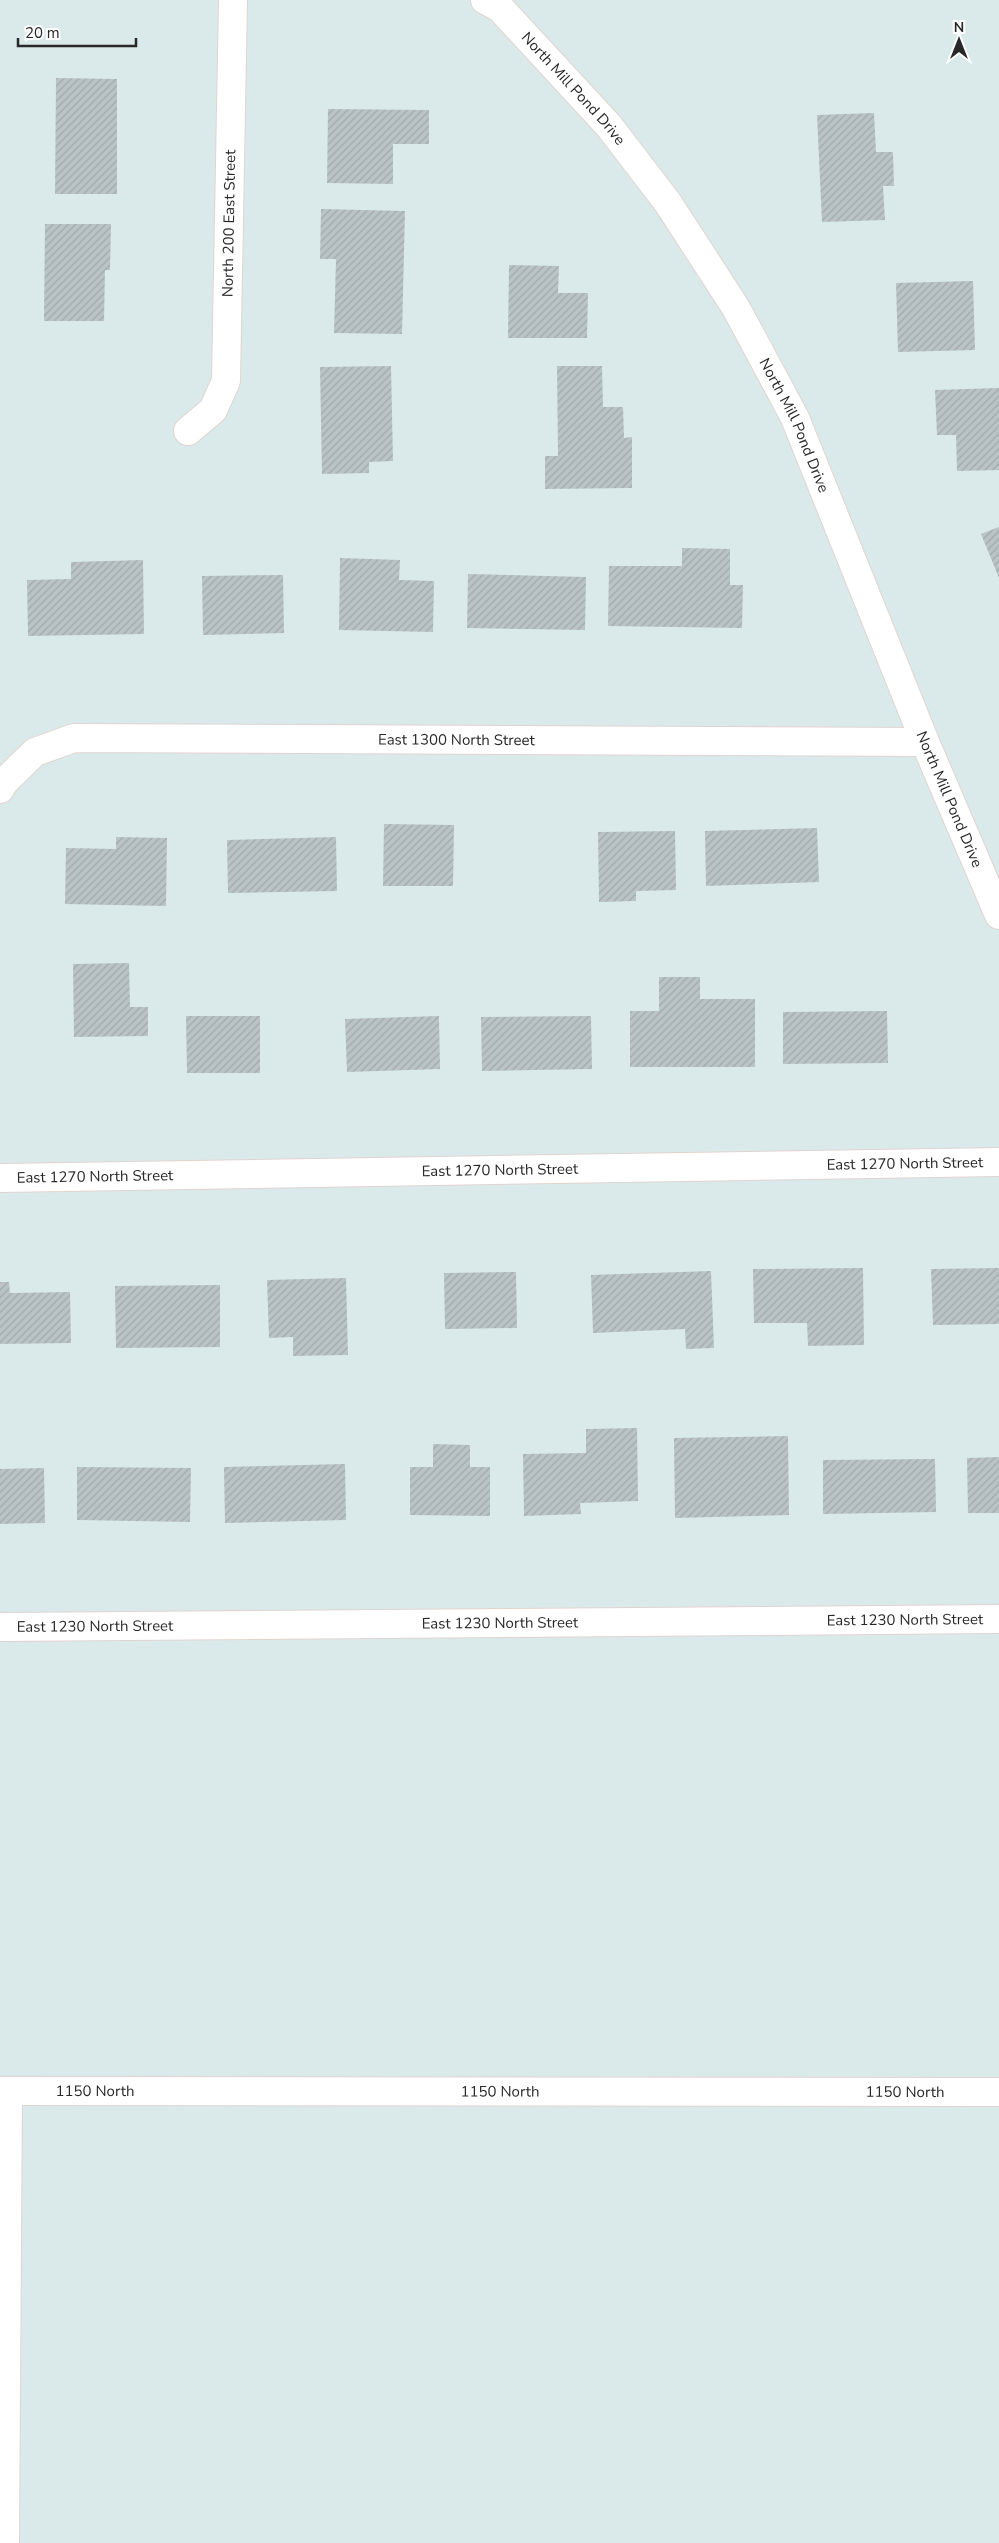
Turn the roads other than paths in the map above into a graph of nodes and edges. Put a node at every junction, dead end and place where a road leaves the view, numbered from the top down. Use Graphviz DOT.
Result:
graph roads {
  1 [pos="233,0"];
  2 [pos="485,0"];
  3 [pos="188,431"];
  4 [pos="925,742"];
  5 [pos="2,785"];
  6 [pos="999,915"];
  7 [pos="999,1162"];
  8 [pos="0,1178"];
  9 [pos="999,1619"];
  10 [pos="0,1627"];
  11 [pos="4,2092"];
  12 [pos="999,2092"];
  13 [pos="5,2543"];
  1 -- 3 [label="street, North 200 East Street"];
  2 -- 4 [label="street, North Mill Pond Drive"];
  4 -- 5 [label="street, East 1300 North Street"];
  4 -- 6 [label="street, North Mill Pond Drive"];
  7 -- 8 [label="street, East 1270 North Street"];
  9 -- 10 [label="street, East 1230 North Street"];
  11 -- 12 [label="street, 1150 North"];
  11 -- 13 [label="street"];
}
